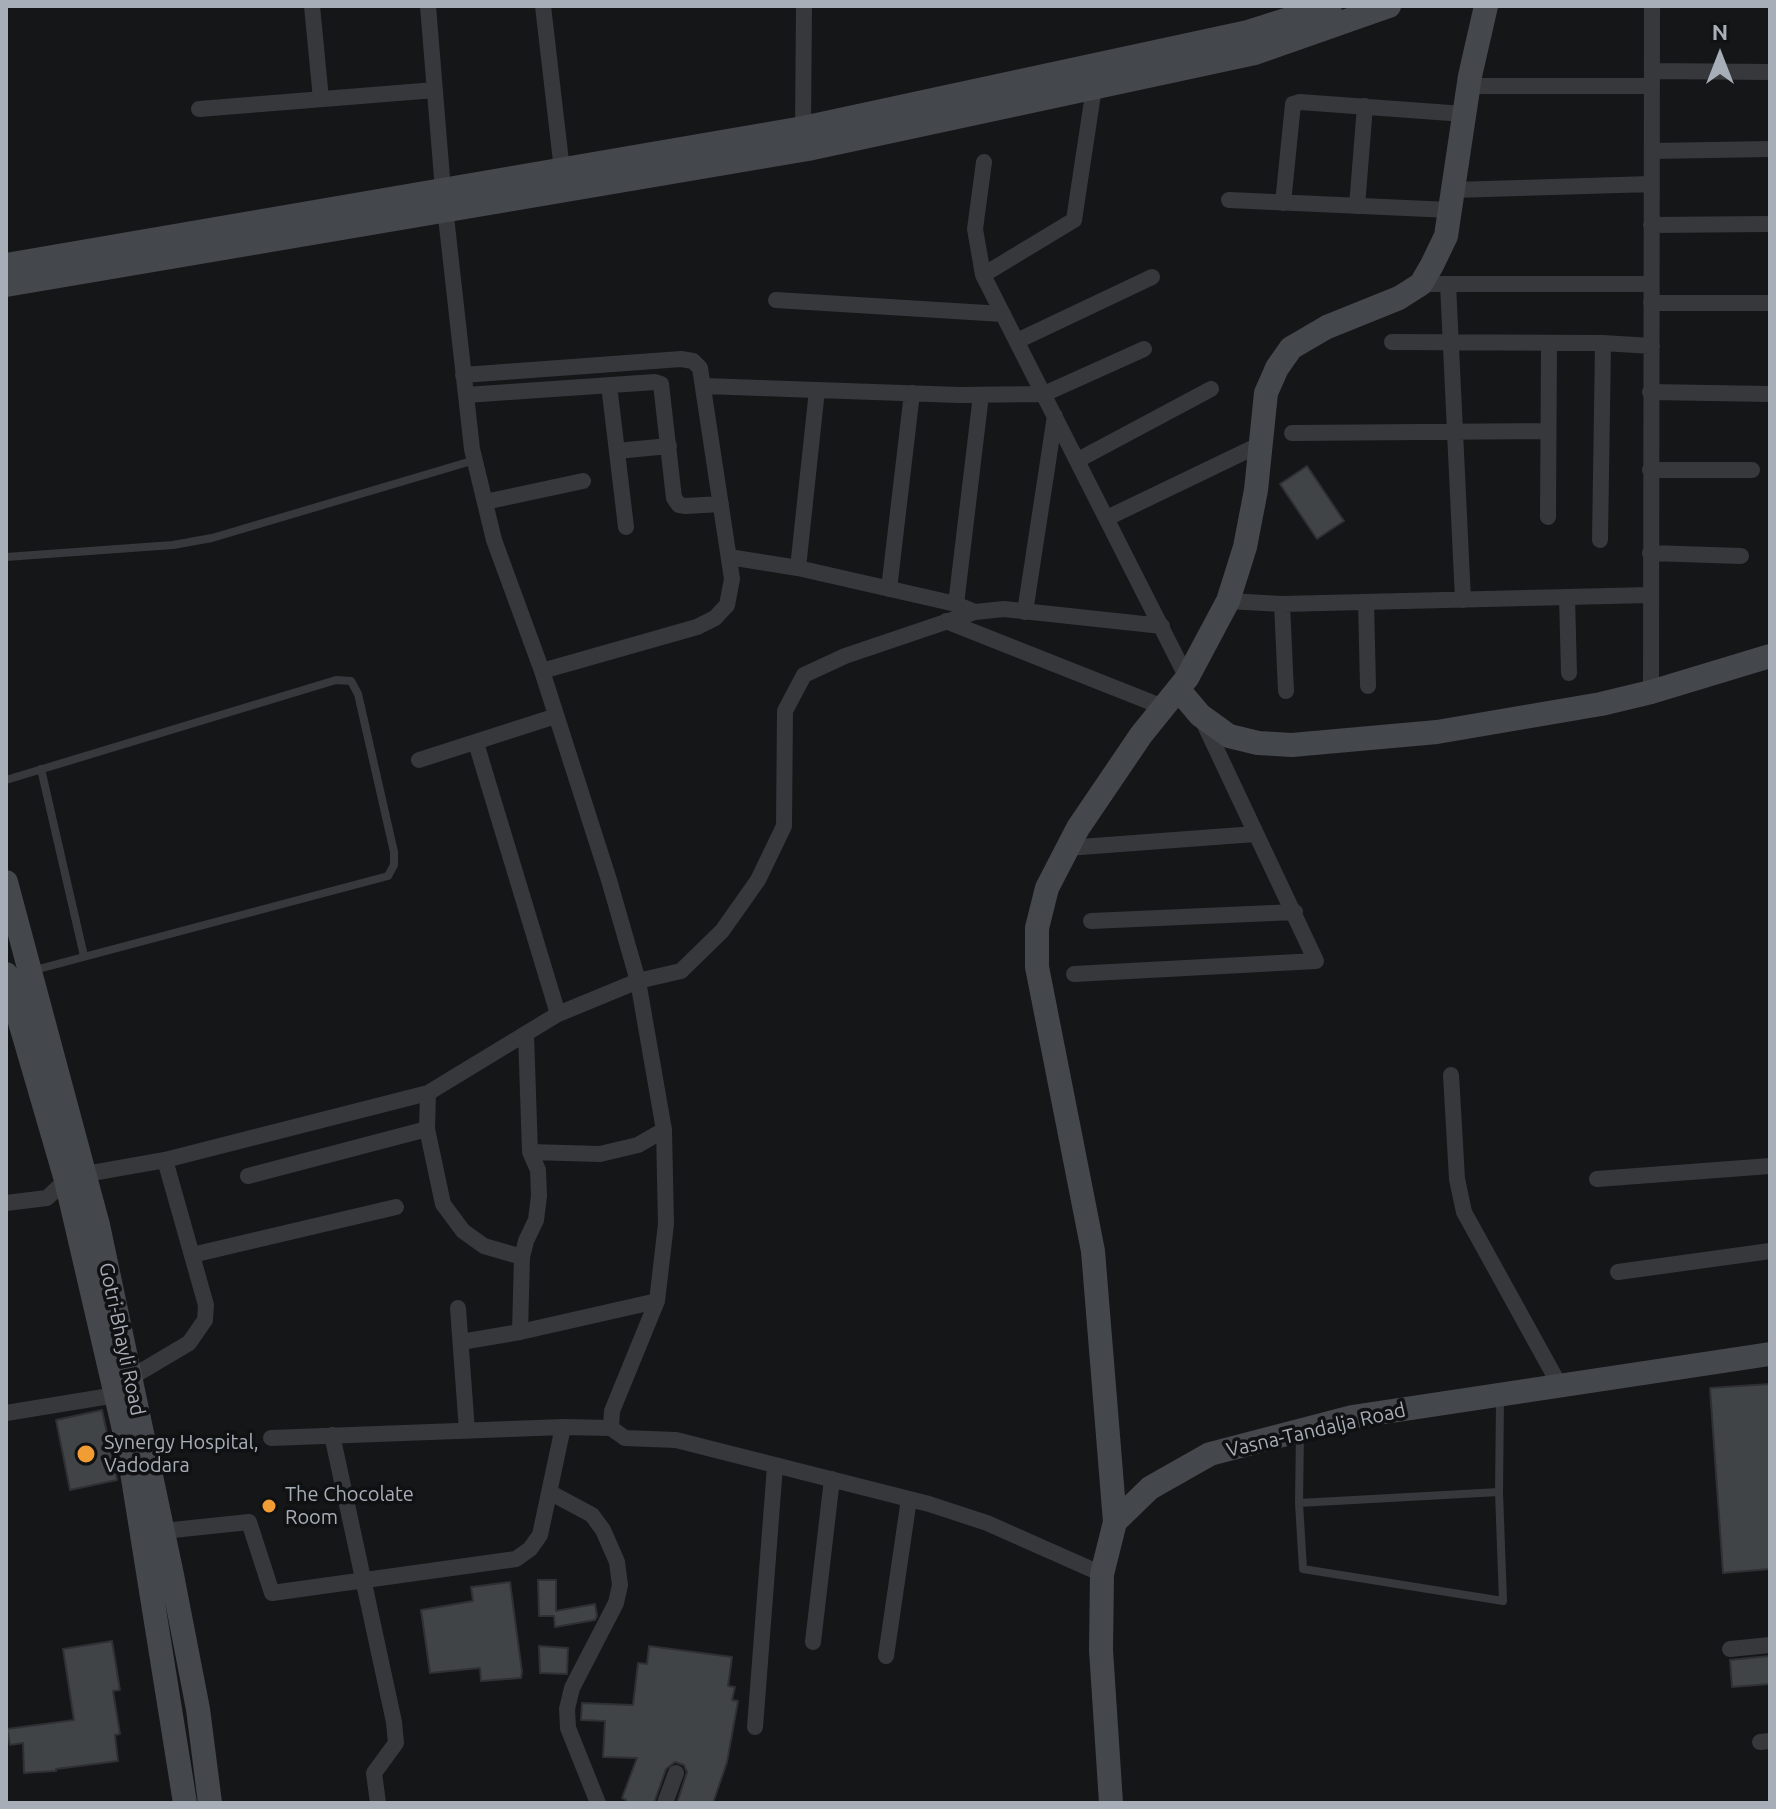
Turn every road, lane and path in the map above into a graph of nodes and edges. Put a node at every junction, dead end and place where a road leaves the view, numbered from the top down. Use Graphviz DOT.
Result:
graph roads {
  1 [pos="312,6"];
  2 [pos="428,6"];
  3 [pos="543,6"];
  4 [pos="804,6"];
  5 [pos="1330,6"];
  6 [pos="1389,6"];
  7 [pos="1486,6"];
  8 [pos="1652,6"];
  9 [pos="1770,72"];
  10 [pos="1096,76"];
  11 [pos="1652,79"];
  12 [pos="1469,86"];
  13 [pos="435,90"];
  14 [pos="321,99"];
  15 [pos="1365,106"];
  16 [pos="199,109"];
  17 [pos="1464,114"];
  18 [pos="803,128"];
  19 [pos="1770,149"];
  20 [pos="1652,151"];
  21 [pos="984,162"];
  22 [pos="562,170"];
  23 [pos="1652,184"];
  24 [pos="444,200"];
  25 [pos="1229,200"];
  26 [pos="1452,200"];
  27 [pos="1283,203"];
  28 [pos="1357,206"];
  29 [pos="1770,224"];
  30 [pos="1651,225"];
  31 [pos="6,265"];
  32 [pos="983,275"];
  33 [pos="1152,277"];
  34 [pos="1421,284"];
  35 [pos="1448,284"];
  36 [pos="1651,284"];
  37 [pos="6,285"];
  38 [pos="776,300"];
  39 [pos="1651,303"];
  40 [pos="1770,303"];
  41 [pos="1003,314"];
  42 [pos="1017,341"];
  43 [pos="1392,342"];
  44 [pos="1451,342"];
  45 [pos="1549,343"];
  46 [pos="1603,343"];
  47 [pos="1652,346"];
  48 [pos="1144,349"];
  49 [pos="463,375"];
  50 [pos="609,385"];
  51 [pos="704,386"];
  52 [pos="1211,389"];
  53 [pos="817,390"];
  54 [pos="1650,392"];
  55 [pos="912,393"];
  56 [pos="1044,394"];
  57 [pos="1770,394"];
  58 [pos="466,395"];
  59 [pos="981,395"];
  60 [pos="1055,416"];
  61 [pos="1548,431"];
  62 [pos="1456,432"];
  63 [pos="1292,433"];
  64 [pos="1261,444"];
  65 [pos="669,446"];
  66 [pos="617,451"];
  67 [pos="475,460"];
  68 [pos="1078,460"];
  69 [pos="1650,470"];
  70 [pos="1752,470"];
  71 [pos="583,481"];
  72 [pos="485,502"];
  73 [pos="721,504"];
  74 [pos="1548,517"];
  75 [pos="1107,518"];
  76 [pos="626,527"];
  77 [pos="1600,540"];
  78 [pos="1650,553"];
  79 [pos="1741,556"];
  80 [pos="6,557"];
  81 [pos="729,557"];
  82 [pos="798,568"];
  83 [pos="889,589"];
  84 [pos="1649,595"];
  85 [pos="1567,597"];
  86 [pos="1463,600"];
  87 [pos="1228,601"];
  88 [pos="1366,602"];
  89 [pos="956,604"];
  90 [pos="1282,604"];
  91 [pos="975,612"];
  92 [pos="1025,612"];
  93 [pos="946,621"];
  94 [pos="1162,626"];
  95 [pos="1770,656"];
  96 [pos="542,671"];
  97 [pos="1569,673"];
  98 [pos="1368,686"];
  99 [pos="1176,691"];
  100 [pos="1286,691"];
  101 [pos="1651,692"];
  102 [pos="1200,715"];
  103 [pos="556,716"];
  104 [pos="476,743"];
  105 [pos="419,760"];
  106 [pos="41,769"];
  107 [pos="6,780"];
  108 [pos="1255,834"];
  109 [pos="1067,848"];
  110 [pos="6,882"];
  111 [pos="1295,912"];
  112 [pos="1091,921"];
  113 [pos="84,956"];
  114 [pos="18,972"];
  115 [pos="1074,974"];
  116 [pos="638,981"];
  117 [pos="558,1014"];
  118 [pos="526,1034"];
  119 [pos="1451,1075"];
  120 [pos="428,1093"];
  121 [pos="427,1129"];
  122 [pos="664,1130"];
  123 [pos="530,1152"];
  124 [pos="165,1160"];
  125 [pos="1770,1166"];
  126 [pos="248,1176"];
  127 [pos="76,1177"];
  128 [pos="1597,1179"];
  129 [pos="6,1203"];
  130 [pos="396,1207"];
  131 [pos="1770,1251"];
  132 [pos="192,1255"];
  133 [pos="522,1257"];
  134 [pos="1618,1272"];
  135 [pos="657,1301"];
  136 [pos="458,1308"];
  137 [pos="520,1332"];
  138 [pos="461,1342"];
  139 [pos="1770,1354"];
  140 [pos="123,1386"];
  141 [pos="1560,1386"];
  142 [pos="1500,1395"];
  143 [pos="6,1413"];
  144 [pos="563,1427"];
  145 [pos="611,1428"];
  146 [pos="1300,1430"];
  147 [pos="467,1431"];
  148 [pos="332,1435"];
  149 [pos="271,1438"];
  150 [pos="775,1466"];
  151 [pos="832,1479"];
  152 [pos="1499,1492"];
  153 [pos="551,1493"];
  154 [pos="909,1499"];
  155 [pos="1299,1503"];
  156 [pos="1115,1522"];
  157 [pos="163,1531"];
  158 [pos="1102,1574"];
  159 [pos="364,1582"];
  160 [pos="813,1642"];
  161 [pos="1770,1645"];
  162 [pos="1730,1649"];
  163 [pos="886,1656"];
  164 [pos="755,1727"];
  165 [pos="676,1773"];
  166 [pos="210,1801"];
  167 [pos="184,1803"];
  168 [pos="378,1803"];
  169 [pos="598,1803"];
  170 [pos="665,1803"];
  171 [pos="1111,1803"];
  1 -- 14 [label="street"];
  2 -- 13 [label="street"];
  3 -- 22 [label="street"];
  4 -- 18 [label="street"];
  5 -- 10 [label="street"];
  6 -- 10 [label="street"];
  7 -- 12 [label="street"];
  8 -- 11 [label="street"];
  9 -- 11 [label="street"];
  10 -- 18 [label="street"];
  10 -- 24 [label="street"];
  10 -- 32 [label="street"];
  11 -- 12 [label="street"];
  11 -- 20 [label="street"];
  12 -- 17 [label="street"];
  13 -- 14 [label="street"];
  13 -- 24 [label="street"];
  14 -- 16 [label="street"];
  15 -- 17 [label="street"];
  15 -- 27 [label="street"];
  15 -- 28 [label="street"];
  17 -- 26 [label="street"];
  18 -- 22 [label="street"];
  19 -- 20 [label="street"];
  20 -- 23 [label="street"];
  21 -- 32 [label="street"];
  22 -- 24 [label="street"];
  23 -- 26 [label="street"];
  23 -- 30 [label="street"];
  24 -- 31 [label="street"];
  24 -- 37 [label="street"];
  24 -- 49 [label="street"];
  25 -- 27 [label="street"];
  26 -- 28 [label="street"];
  26 -- 34 [label="street"];
  27 -- 28 [label="street"];
  29 -- 30 [label="street"];
  30 -- 36 [label="street"];
  32 -- 41 [label="street"];
  33 -- 42 [label="street"];
  34 -- 35 [label="street"];
  34 -- 64 [label="street"];
  35 -- 36 [label="street"];
  35 -- 44 [label="street"];
  36 -- 39 [label="street"];
  38 -- 41 [label="street"];
  39 -- 40 [label="street"];
  39 -- 47 [label="street"];
  41 -- 42 [label="street"];
  42 -- 56 [label="street"];
  43 -- 44 [label="street"];
  44 -- 45 [label="street"];
  44 -- 62 [label="street"];
  45 -- 46 [label="street"];
  45 -- 61 [label="street"];
  46 -- 47 [label="street"];
  46 -- 77 [label="street"];
  47 -- 54 [label="street"];
  48 -- 56 [label="street"];
  49 -- 51 [label="street"];
  49 -- 58 [label="street"];
  50 -- 58 [label="street"];
  50 -- 65 [label="street"];
  50 -- 66 [label="street"];
  51 -- 53 [label="street"];
  51 -- 73 [label="street"];
  52 -- 68 [label="street"];
  53 -- 55 [label="street"];
  53 -- 82 [label="street"];
  54 -- 57 [label="street"];
  54 -- 69 [label="street"];
  55 -- 59 [label="street"];
  55 -- 83 [label="street"];
  56 -- 59 [label="street"];
  56 -- 60 [label="street"];
  58 -- 67 [label="street"];
  59 -- 89 [label="street"];
  60 -- 68 [label="street"];
  60 -- 92 [label="street"];
  61 -- 62 [label="street"];
  61 -- 74 [label="street"];
  62 -- 63 [label="street"];
  62 -- 86 [label="street"];
  64 -- 75 [label="street"];
  64 -- 87 [label="street"];
  65 -- 66 [label="street"];
  65 -- 73 [label="street"];
  66 -- 76 [label="street"];
  67 -- 72 [label="street"];
  67 -- 80 [label="lane"];
  68 -- 75 [label="street"];
  69 -- 70 [label="street"];
  69 -- 78 [label="street"];
  71 -- 72 [label="street"];
  72 -- 96 [label="street"];
  73 -- 81 [label="street"];
  75 -- 94 [label="street"];
  78 -- 79 [label="street"];
  78 -- 84 [label="street"];
  81 -- 82 [label="street"];
  81 -- 96 [label="street"];
  82 -- 83 [label="street"];
  83 -- 89 [label="street"];
  84 -- 85 [label="street"];
  84 -- 101 [label="street"];
  85 -- 86 [label="street"];
  85 -- 97 [label="street"];
  86 -- 88 [label="street"];
  87 -- 90 [label="street"];
  87 -- 99 [label="street"];
  88 -- 90 [label="street"];
  88 -- 98 [label="street"];
  89 -- 91 [label="street"];
  90 -- 100 [label="street"];
  91 -- 92 [label="street"];
  91 -- 93 [label="street"];
  92 -- 94 [label="street"];
  93 -- 99 [label="street"];
  93 -- 116 [label="street"];
  94 -- 99 [label="street"];
  95 -- 101 [label="street"];
  96 -- 103 [label="street"];
  99 -- 102 [label="street"];
  99 -- 109 [label="street"];
  101 -- 102 [label="street"];
  102 -- 108 [label="street"];
  103 -- 104 [label="street"];
  103 -- 116 [label="street"];
  104 -- 105 [label="street"];
  104 -- 117 [label="street"];
  106 -- 107 [label="lane"];
  106 -- 113 [label="lane"];
  106 -- 113 [label="lane"];
  108 -- 109 [label="street"];
  108 -- 111 [label="street"];
  109 -- 156 [label="street"];
  110 -- 114 [label="street, Gotri-Bhayli Road"];
  111 -- 112 [label="street"];
  111 -- 115 [label="street"];
  113 -- 114 [label="lane"];
  114 -- 127 [label="street, Gotri-Bhayli Road"];
  116 -- 117 [label="street"];
  116 -- 122 [label="street"];
  117 -- 118 [label="street"];
  118 -- 120 [label="street"];
  118 -- 123 [label="street"];
  119 -- 141 [label="street"];
  120 -- 121 [label="street"];
  120 -- 124 [label="street"];
  121 -- 126 [label="street"];
  121 -- 133 [label="street"];
  122 -- 123 [label="street"];
  122 -- 135 [label="street"];
  123 -- 133 [label="street"];
  124 -- 127 [label="street"];
  124 -- 132 [label="street"];
  125 -- 128 [label="street"];
  127 -- 129 [label="street"];
  127 -- 140 [label="street, Gotri-Bhayli Road"];
  130 -- 132 [label="street"];
  131 -- 134 [label="street"];
  132 -- 140 [label="street"];
  133 -- 137 [label="street"];
  135 -- 137 [label="street"];
  135 -- 145 [label="street"];
  136 -- 138 [label="street"];
  137 -- 138 [label="street"];
  138 -- 147 [label="street"];
  139 -- 141 [label="street, Vasna-Tandalja Road"];
  140 -- 143 [label="street"];
  140 -- 157 [label="street, Gotri-Bhayli Road"];
  140 -- 167 [label="street, Gotri-Bhayli Road"];
  141 -- 142 [label="street, Vasna-Tandalja Road"];
  142 -- 146 [label="street, Vasna-Tandalja Road"];
  142 -- 152 [label="lane"];
  144 -- 145 [label="street"];
  144 -- 147 [label="street"];
  144 -- 153 [label="street"];
  145 -- 150 [label="street"];
  146 -- 155 [label="lane"];
  146 -- 156 [label="street, Vasna-Tandalja Road"];
  147 -- 148 [label="street"];
  148 -- 149 [label="street"];
  148 -- 159 [label="street"];
  150 -- 151 [label="street"];
  150 -- 164 [label="street"];
  151 -- 154 [label="street"];
  151 -- 160 [label="street"];
  152 -- 155 [label="lane"];
  152 -- 155 [label="lane"];
  153 -- 159 [label="street"];
  153 -- 169 [label="street"];
  154 -- 158 [label="street"];
  154 -- 163 [label="street"];
  156 -- 158 [label="street"];
  157 -- 159 [label="street"];
  157 -- 166 [label="street, Gotri-Bhayli Road"];
  158 -- 171 [label="street"];
  159 -- 168 [label="street"];
  161 -- 162 [label="street"];
  165 -- 170 [label="street"];
  166 -- 167 [label="street"];
}
